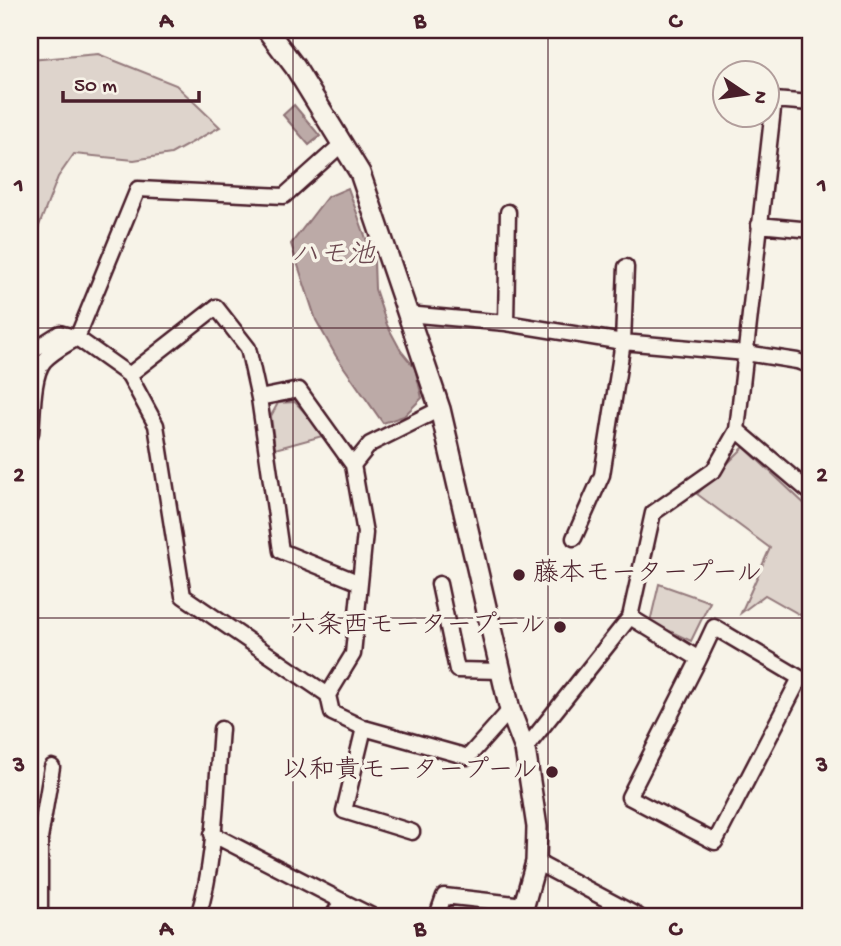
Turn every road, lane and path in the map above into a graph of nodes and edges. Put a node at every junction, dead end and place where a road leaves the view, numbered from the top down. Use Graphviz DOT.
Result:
graph roads {
  1 [pos="267,30"];
  2 [pos="811,103"];
  3 [pos="342,143"];
  4 [pos="508,212"];
  5 [pos="759,225"];
  6 [pos="811,230"];
  7 [pos="626,267"];
  8 [pos="407,314"];
  9 [pos="506,323"];
  10 [pos="77,338"];
  11 [pos="623,342"];
  12 [pos="30,352"];
  13 [pos="746,353"];
  14 [pos="811,366"];
  15 [pos="129,375"];
  16 [pos="259,398"];
  17 [pos="440,409"];
  18 [pos="737,430"];
  19 [pos="32,433"];
  20 [pos="353,465"];
  21 [pos="811,492"];
  22 [pos="574,538"];
  23 [pos="360,583"];
  24 [pos="439,584"];
  25 [pos="630,617"];
  26 [pos="699,659"];
  27 [pos="502,671"];
  28 [pos="328,695"];
  29 [pos="510,710"];
  30 [pos="364,728"];
  31 [pos="220,729"];
  32 [pos="526,749"];
  33 [pos="52,767"];
  34 [pos="412,832"];
  35 [pos="212,834"];
  36 [pos="536,862"];
  37 [pos="342,901"];
  38 [pos="522,911"];
  39 [pos="40,916"];
  40 [pos="198,916"];
  41 [pos="333,916"];
  42 [pos="372,916"];
  43 [pos="437,916"];
  44 [pos="638,916"];
  1 -- 3 [label="street"];
  2 -- 5 [label="street"];
  3 -- 8 [label="street"];
  3 -- 10 [label="street"];
  4 -- 9 [label="street"];
  5 -- 6 [label="street"];
  5 -- 13 [label="street"];
  7 -- 11 [label="street"];
  8 -- 9 [label="street"];
  8 -- 17 [label="street"];
  9 -- 11 [label="street"];
  10 -- 12 [label="street"];
  10 -- 15 [label="street"];
  10 -- 19 [label="street"];
  11 -- 13 [label="street"];
  11 -- 22 [label="street"];
  13 -- 14 [label="street"];
  13 -- 18 [label="street"];
  15 -- 16 [label="street"];
  15 -- 28 [label="street"];
  16 -- 20 [label="street"];
  16 -- 23 [label="street"];
  17 -- 20 [label="street"];
  17 -- 27 [label="street"];
  18 -- 21 [label="street"];
  18 -- 25 [label="street"];
  20 -- 23 [label="street"];
  23 -- 28 [label="street"];
  24 -- 27 [label="street"];
  25 -- 26 [label="street"];
  25 -- 32 [label="street"];
  26 -- 26 [label="street"];
  27 -- 29 [label="street"];
  28 -- 30 [label="street"];
  29 -- 30 [label="street"];
  29 -- 32 [label="street"];
  30 -- 34 [label="street"];
  31 -- 35 [label="street"];
  32 -- 36 [label="street"];
  33 -- 39 [label="street"];
  35 -- 37 [label="street"];
  35 -- 40 [label="street"];
  36 -- 38 [label="street"];
  36 -- 44 [label="street"];
  37 -- 41 [label="street"];
  37 -- 42 [label="street"];
  38 -- 43 [label="street"];
}
